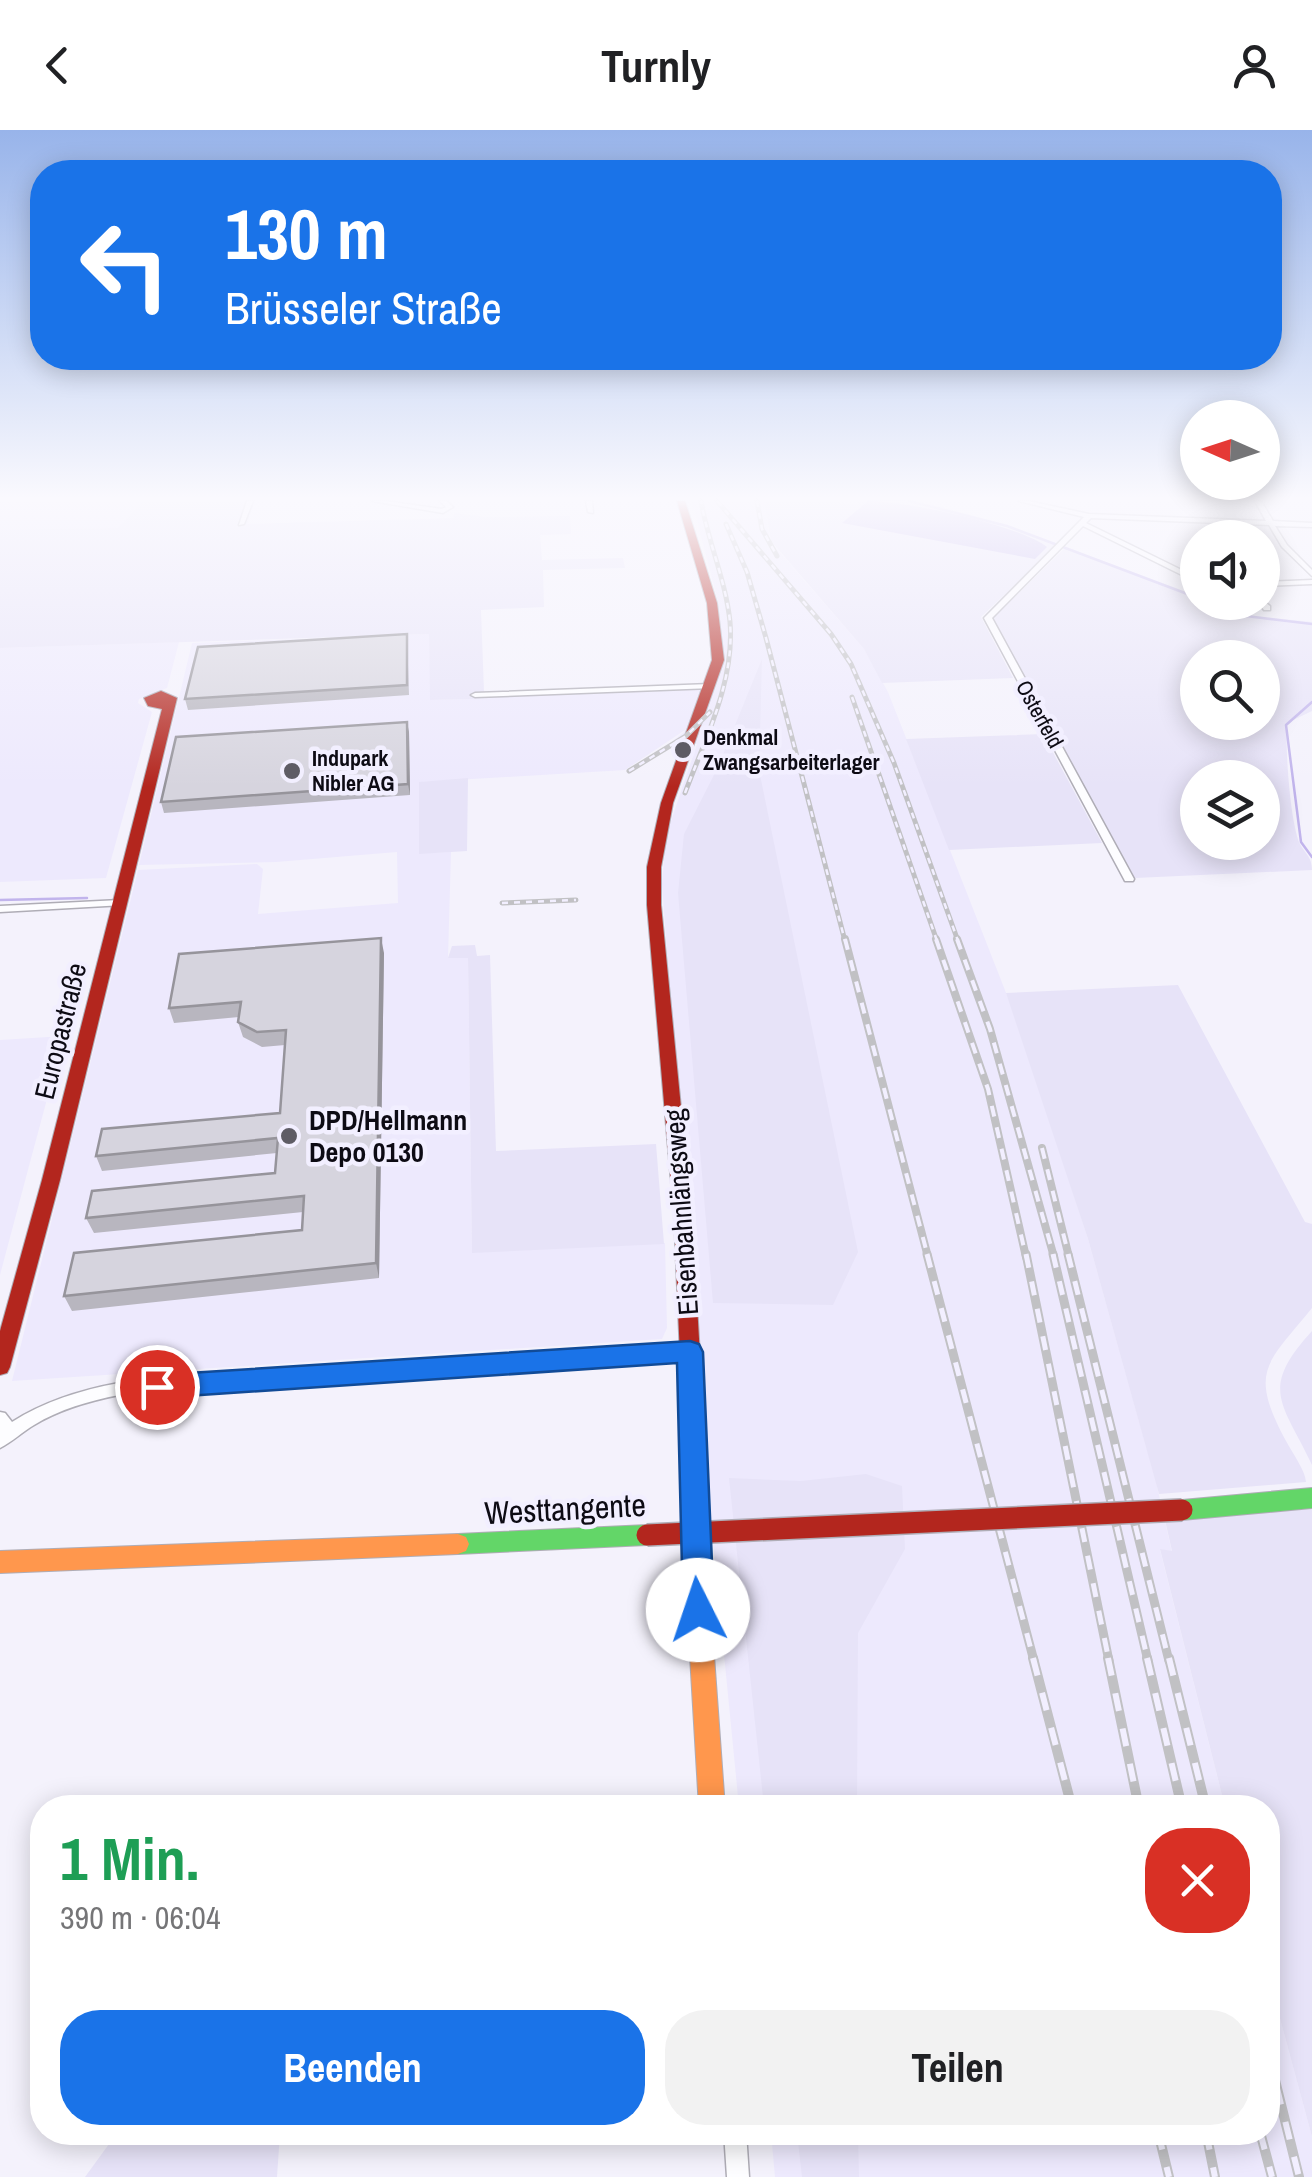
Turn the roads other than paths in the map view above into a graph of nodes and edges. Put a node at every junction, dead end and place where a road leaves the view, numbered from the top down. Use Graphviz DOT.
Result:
graph roads {
  1 [pos="708,597"];
  2 [pos="1008,597"];
  3 [pos="710,686"];
  4 [pos="475,695"];
  5 [pos="166,706"];
  6 [pos="1128,879"];
  7 [pos="120,903"];
  8 [pos="0,909"];
  9 [pos="690,1352"];
  10 [pos="0,1368"];
  11 [pos="4,1430"];
  12 [pos="1305,1500"];
  13 [pos="0,1562"];
  14 [pos="711,1795"];
  15 [pos="735,2145"];
  16 [pos="738,2177"];
  1 -- 3 [label="street, Eisenbahnlängsweg"];
  2 -- 6 [label="street, Osterfeld"];
  3 -- 4 [label="street"];
  3 -- 9 [label="street, Eisenbahnlängsweg"];
  5 -- 7 [label="street, Europastraße"];
  7 -- 8 [label="street"];
  7 -- 10 [label="street, Europastraße"];
  9 -- 11 [label="street"];
  9 -- 14 [label="street, Eisenbahnlängsweg"];
  12 -- 13 [label="street, Westtangente, bridge"];
  15 -- 16 [label="street"];
}
